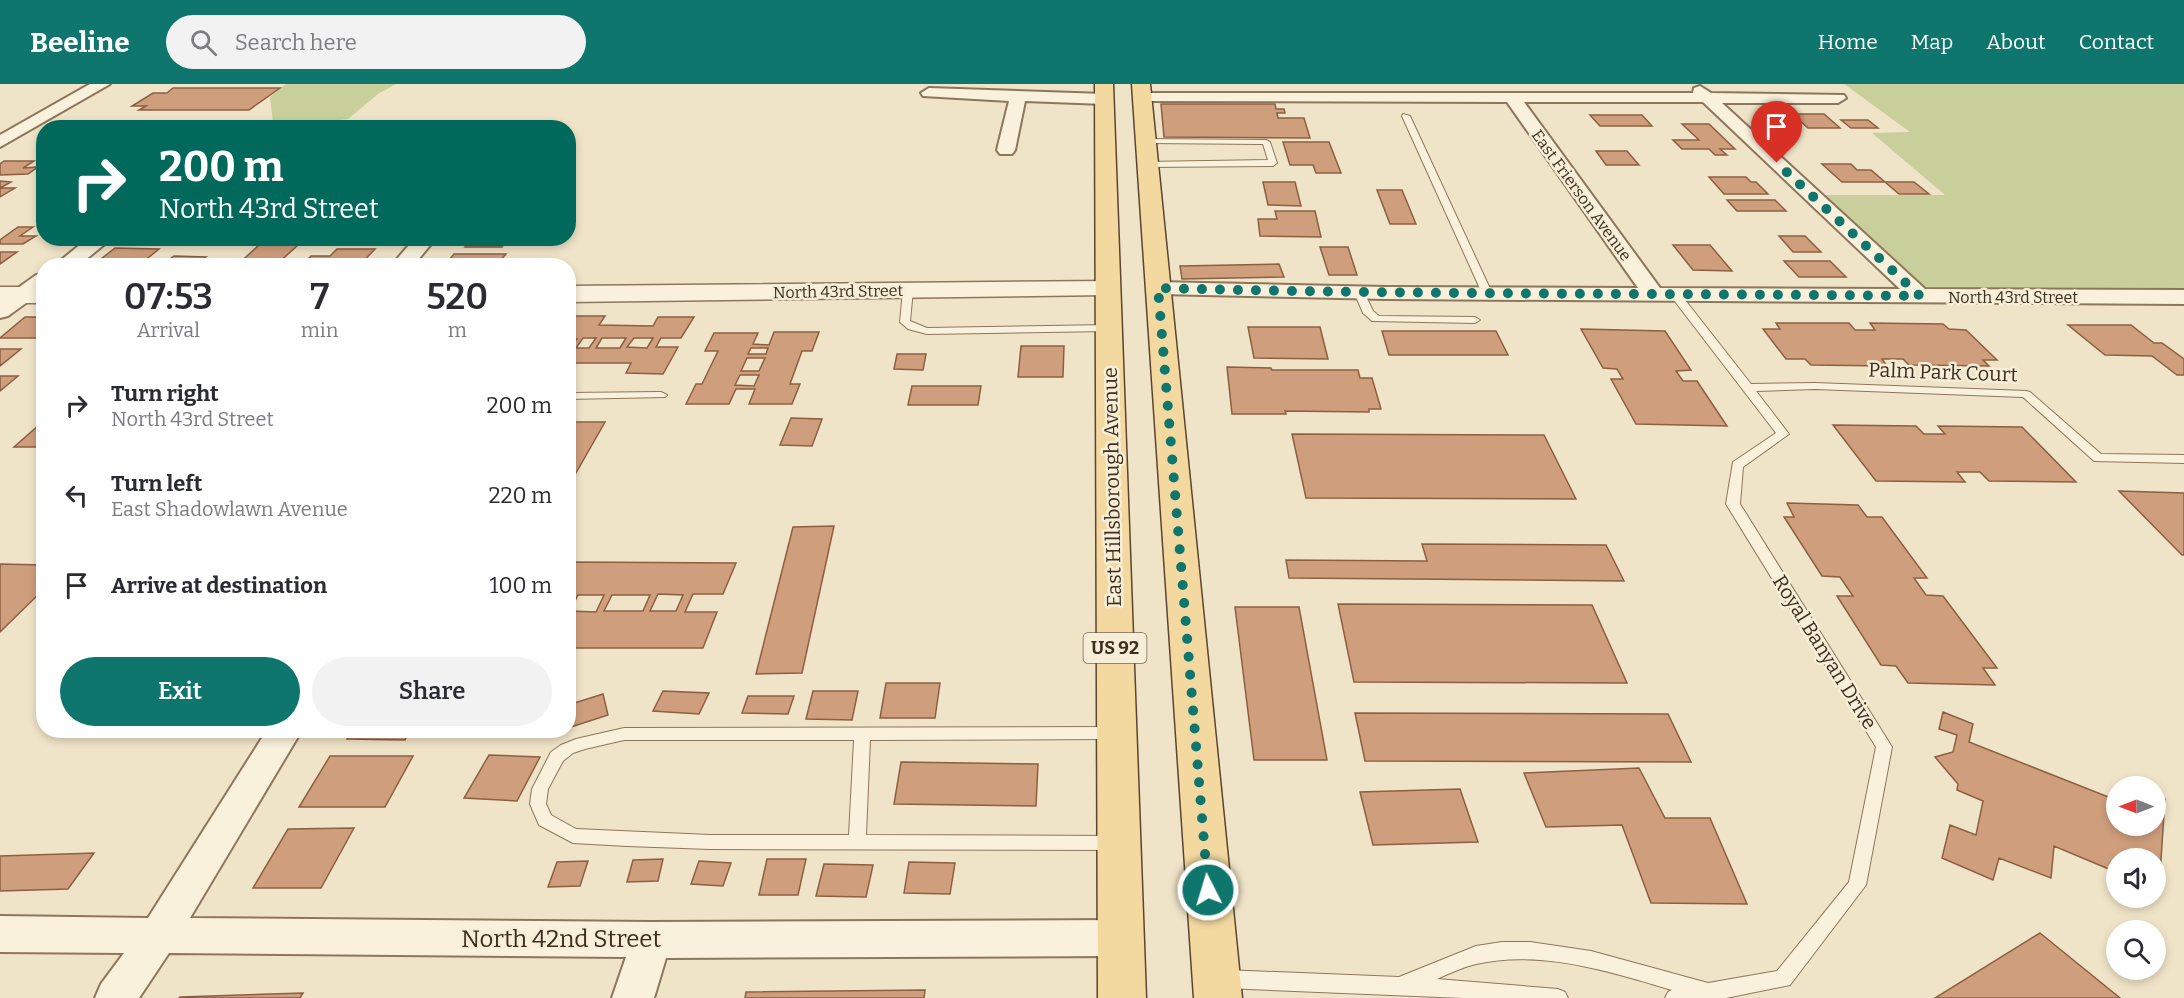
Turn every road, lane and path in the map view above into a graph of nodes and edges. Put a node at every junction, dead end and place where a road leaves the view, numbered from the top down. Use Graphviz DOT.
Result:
graph roads {
  1 [pos="102,84"];
  2 [pos="1693,84"];
  3 [pos="1142,90"];
  4 [pos="1315,90"];
  5 [pos="1104,92"];
  6 [pos="929,93"];
  7 [pos="1018,96"];
  8 [pos="1511,96"];
  9 [pos="1707,98"];
  10 [pos="1838,98"];
  11 [pos="1406,116"];
  12 [pos="39,120"];
  13 [pos="36,122"];
  14 [pos="1146,141"];
  15 [pos="0,142"];
  16 [pos="1006,150"];
  17 [pos="1148,164"];
  18 [pos="91,246"];
  19 [pos="419,246"];
  20 [pos="75,258"];
  21 [pos="408,258"];
  22 [pos="36,285"];
  23 [pos="908,290"];
  24 [pos="1359,292"];
  25 [pos="1487,293"];
  26 [pos="1664,293"];
  27 [pos="576,294"];
  28 [pos="22,295"];
  29 [pos="1920,296"];
  30 [pos="2184,297"];
  31 [pos="1134,303"];
  32 [pos="0,311"];
  33 [pos="1475,320"];
  34 [pos="1748,388"];
  35 [pos="661,395"];
  36 [pos="576,396"];
  37 [pos="2184,459"];
  38 [pos="862,733"];
  39 [pos="1117,733"];
  40 [pos="280,738"];
  41 [pos="857,842"];
  42 [pos="1119,843"];
  43 [pos="0,934"];
  44 [pos="158,936"];
  45 [pos="1121,938"];
  46 [pos="652,940"];
  47 [pos="1217,988"];
  48 [pos="1417,990"];
  49 [pos="1710,995"];
  50 [pos="116,998"];
  51 [pos="633,998"];
  52 [pos="1122,998"];
  53 [pos="1558,998"];
  54 [pos="1675,998"];
  1 -- 12 [label="street"];
  2 -- 9 [label="street"];
  3 -- 4 [label="street"];
  3 -- 14 [label="main road, East Hillsborough Avenue / US 92"];
  4 -- 8 [label="street"];
  5 -- 7 [label="street"];
  5 -- 31 [label="main road"];
  6 -- 7 [label="street"];
  7 -- 16 [label="street"];
  8 -- 9 [label="street"];
  8 -- 26 [label="street, East Frierson Avenue"];
  9 -- 10 [label="street"];
  9 -- 29 [label="street"];
  11 -- 25 [label="lane"];
  13 -- 15 [label="street"];
  14 -- 17 [label="main road, East Hillsborough Avenue / US 92"];
  14 -- 17 [label="lane"];
  17 -- 31 [label="main road, East Hillsborough Avenue / US 92"];
  18 -- 20 [label="street"];
  19 -- 21 [label="street"];
  22 -- 28 [label="street"];
  23 -- 27 [label="street, North 43rd Street"];
  23 -- 31 [label="street, North 43rd Street"];
  23 -- 31 [label="lane"];
  24 -- 25 [label="street, North 43rd Street"];
  24 -- 31 [label="street, North 43rd Street"];
  24 -- 33 [label="lane"];
  25 -- 26 [label="street, North 43rd Street"];
  26 -- 29 [label="street, North 43rd Street"];
  26 -- 34 [label="lane, Royal Banyan Drive"];
  28 -- 32 [label="street"];
  29 -- 30 [label="street, North 43rd Street"];
  31 -- 39 [label="main road, East Hillsborough Avenue / US 92"];
  31 -- 47 [label="main road, East Hillsborough Avenue / US 92"];
  34 -- 37 [label="lane, Palm Park Court"];
  34 -- 49 [label="lane, Royal Banyan Drive"];
  35 -- 36 [label="lane"];
  38 -- 39 [label="lane"];
  38 -- 41 [label="lane"];
  38 -- 41 [label="lane"];
  39 -- 42 [label="main road, East Hillsborough Avenue / US 92"];
  40 -- 44 [label="street"];
  41 -- 42 [label="lane"];
  42 -- 45 [label="main road, East Hillsborough Avenue / US 92"];
  43 -- 44 [label="street, North 42nd Street"];
  44 -- 46 [label="street, North 42nd Street"];
  44 -- 50 [label="street"];
  45 -- 46 [label="street, North 42nd Street"];
  45 -- 52 [label="main road, East Hillsborough Avenue / US 92"];
  46 -- 51 [label="street"];
  47 -- 48 [label="lane, Royal Banyan Drive"];
  48 -- 49 [label="lane, Royal Banyan Drive"];
  48 -- 53 [label="lane, Royal Banyan Drive"];
  49 -- 54 [label="lane, Royal Banyan Drive"];
}
